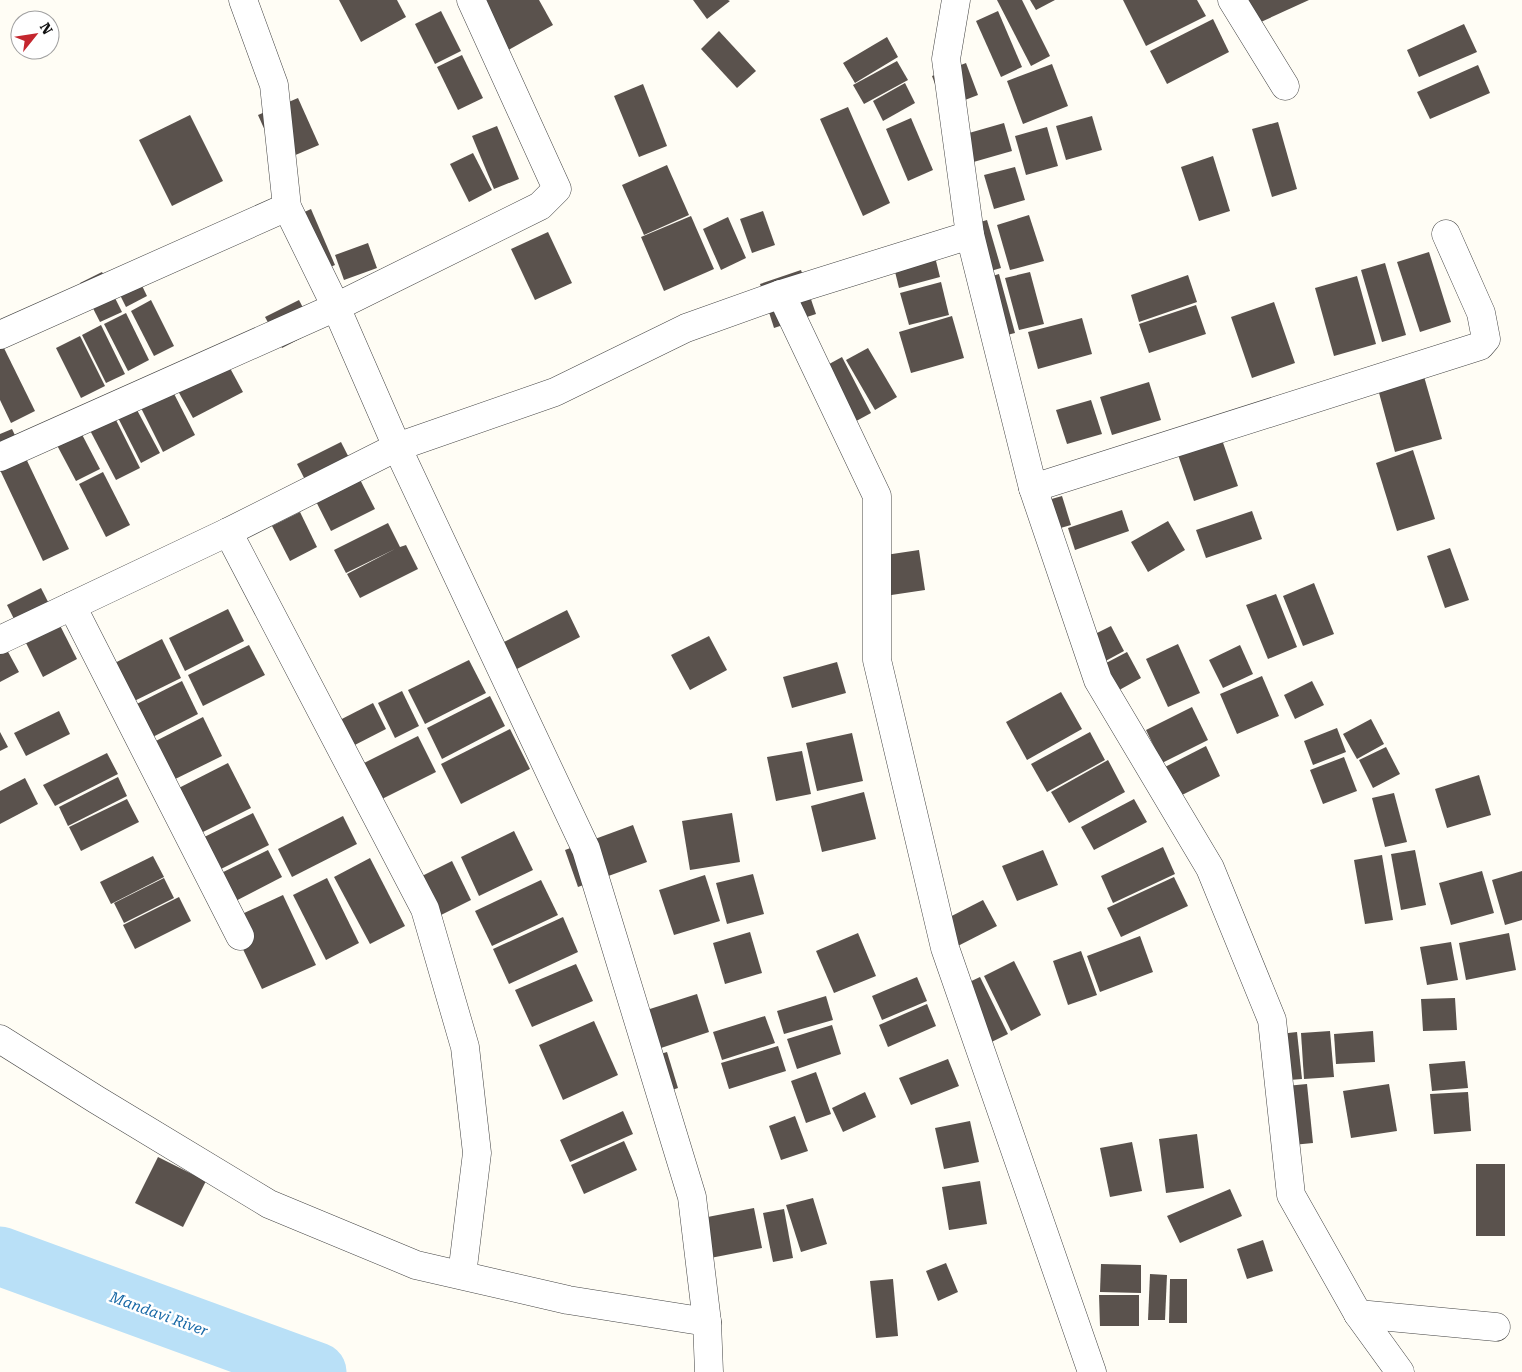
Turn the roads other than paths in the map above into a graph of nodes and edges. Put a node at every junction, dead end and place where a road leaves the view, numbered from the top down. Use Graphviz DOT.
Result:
graph roads {
  1 [pos="243,0"];
  2 [pos="471,0"];
  3 [pos="956,0"];
  4 [pos="1232,0"];
  5 [pos="1285,86"];
  6 [pos="287,206"];
  7 [pos="1446,234"];
  8 [pos="970,235"];
  9 [pos="781,294"];
  10 [pos="336,307"];
  11 [pos="0,335"];
  12 [pos="397,447"];
  13 [pos="0,457"];
  14 [pos="1033,488"];
  15 [pos="228,532"];
  16 [pos="72,606"];
  17 [pos="0,640"];
  18 [pos="240,936"];
  19 [pos="0,1039"];
  20 [pos="462,1275"];
  21 [pos="1358,1314"];
  22 [pos="707,1322"];
  23 [pos="1496,1327"];
  24 [pos="708,1372"];
  25 [pos="1092,1372"];
  26 [pos="1400,1372"];
  1 -- 6 [label="street"];
  2 -- 10 [label="street"];
  3 -- 8 [label="street"];
  4 -- 5 [label="street"];
  6 -- 10 [label="street"];
  6 -- 11 [label="street"];
  7 -- 14 [label="street"];
  8 -- 9 [label="street"];
  8 -- 14 [label="street"];
  9 -- 12 [label="street"];
  9 -- 25 [label="street"];
  10 -- 12 [label="street"];
  10 -- 13 [label="street"];
  12 -- 15 [label="street"];
  12 -- 22 [label="street"];
  14 -- 21 [label="street"];
  15 -- 16 [label="street"];
  15 -- 20 [label="street"];
  16 -- 17 [label="street"];
  16 -- 18 [label="street"];
  19 -- 20 [label="street"];
  20 -- 22 [label="street"];
  21 -- 23 [label="street"];
  21 -- 26 [label="street"];
  22 -- 24 [label="street"];
}
